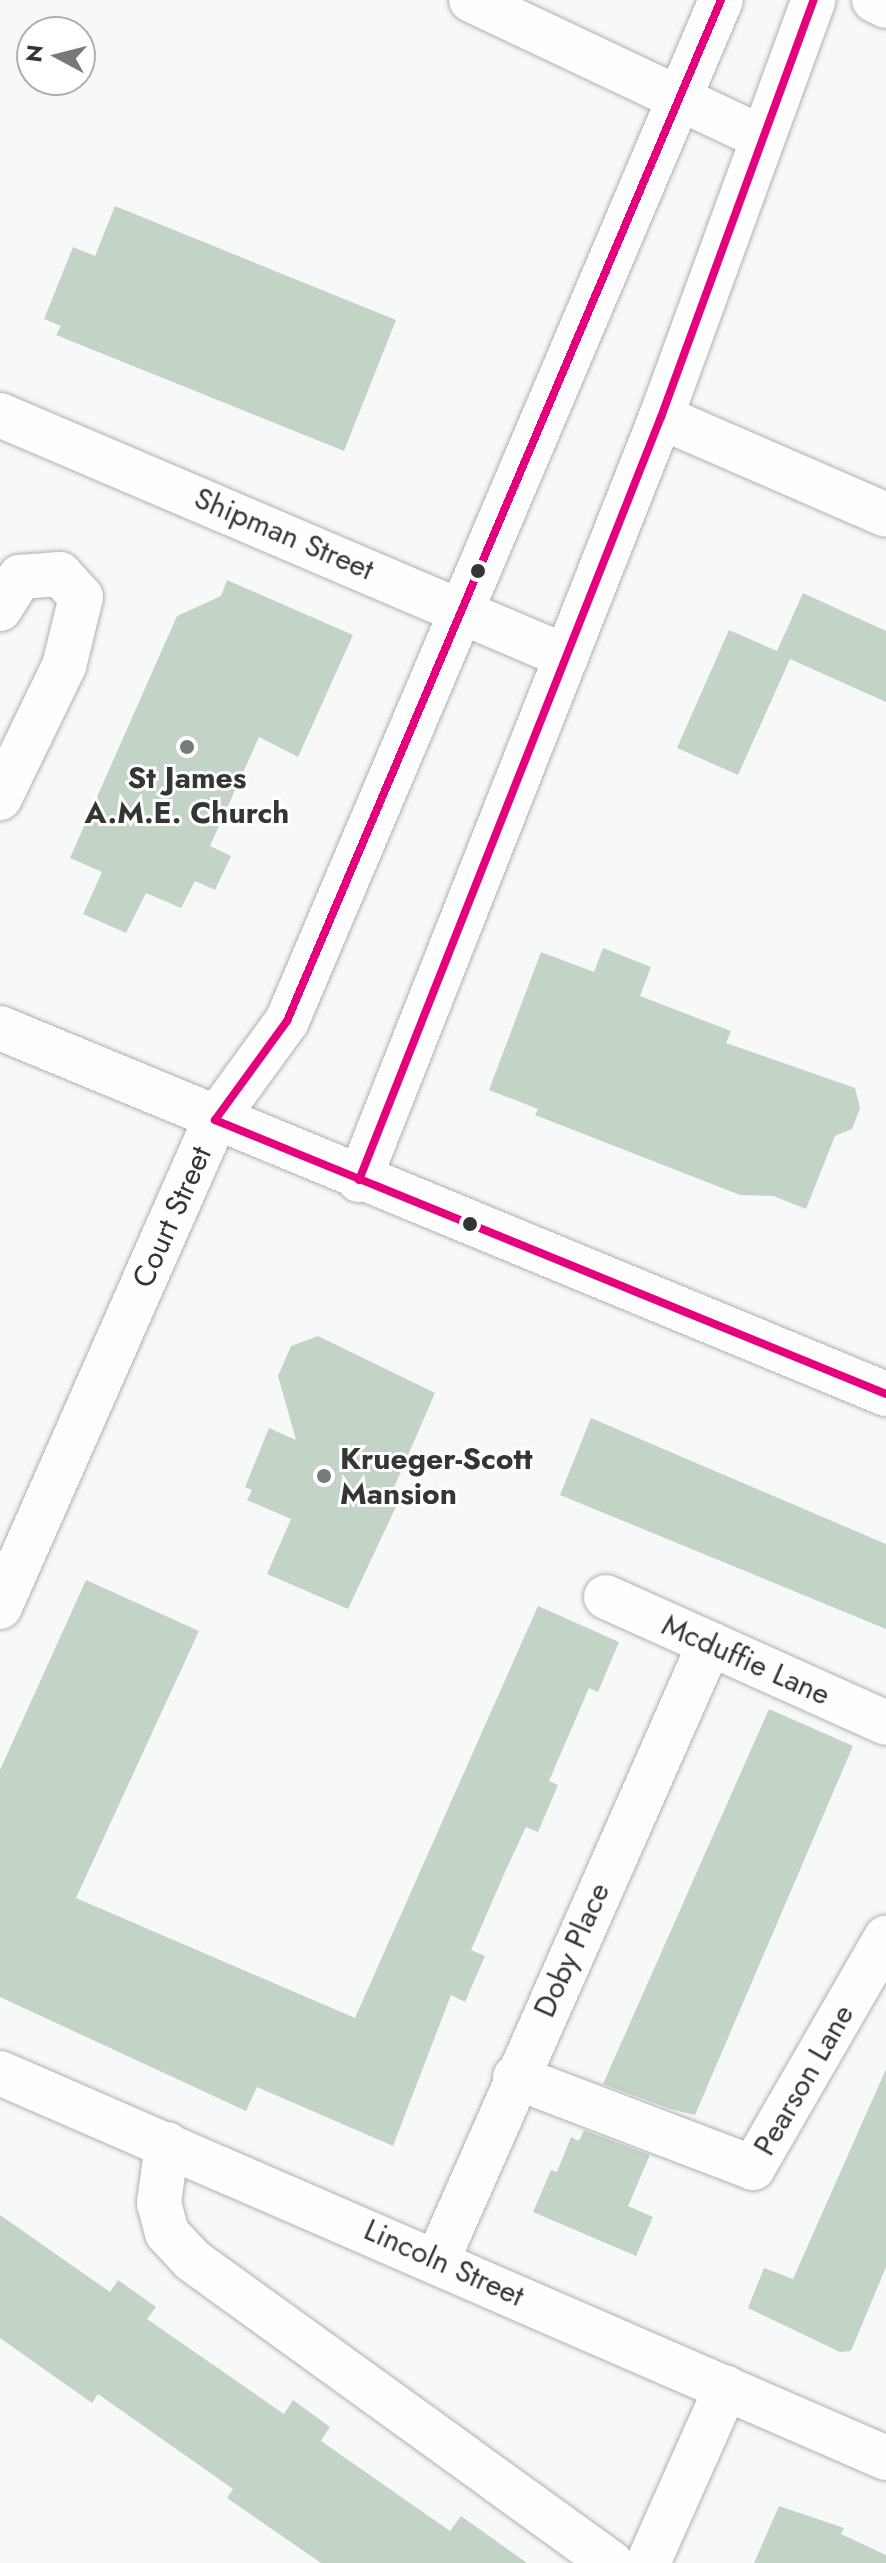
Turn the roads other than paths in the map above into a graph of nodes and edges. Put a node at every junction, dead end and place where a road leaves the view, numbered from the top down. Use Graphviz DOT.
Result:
graph roads {
  1 [pos="471,0"];
  2 [pos="721,0"];
  3 [pos="814,0"];
  4 [pos="874,0"];
  5 [pos="886,6"];
  6 [pos="677,102"];
  7 [pos="761,137"];
  8 [pos="0,415"];
  9 [pos="661,417"];
  10 [pos="886,515"];
  11 [pos="0,609"];
  12 [pos="463,610"];
  13 [pos="567,657"];
  14 [pos="0,798"];
  15 [pos="0,1028"];
  16 [pos="215,1120"];
  17 [pos="359,1180"];
  18 [pos="886,1394"];
  19 [pos="606,1597"];
  20 [pos="0,1607"];
  21 [pos="710,1643"];
  22 [pos="886,1723"];
  23 [pos="886,1938"];
  24 [pos="0,2073"];
  25 [pos="515,2077"];
  26 [pos="167,2144"];
  27 [pos="438,2259"];
  28 [pos="726,2388"];
  29 [pos="886,2458"];
  30 [pos="611,2563"];
  31 [pos="648,2563"];
  1 -- 6 [label="street"];
  2 -- 6 [label="street, Court Street"];
  3 -- 7 [label="street"];
  4 -- 5 [label="street"];
  6 -- 7 [label="street"];
  6 -- 12 [label="street, Court Street"];
  7 -- 9 [label="street"];
  8 -- 12 [label="street, Shipman Street"];
  9 -- 10 [label="street"];
  9 -- 13 [label="street"];
  11 -- 14 [label="street"];
  12 -- 13 [label="street, Shipman Street"];
  12 -- 16 [label="street, Court Street"];
  13 -- 17 [label="street"];
  15 -- 16 [label="street"];
  16 -- 17 [label="street"];
  16 -- 20 [label="street, Court Street"];
  17 -- 18 [label="street"];
  19 -- 21 [label="street, Mcduffie Lane"];
  21 -- 22 [label="street, Mcduffie Lane"];
  21 -- 25 [label="street, Doby Place"];
  23 -- 25 [label="street, Pearson Lane"];
  24 -- 26 [label="street, Lincoln Street"];
  25 -- 27 [label="street, Doby Place"];
  26 -- 27 [label="street, Lincoln Street"];
  26 -- 30 [label="street"];
  27 -- 28 [label="street, Lincoln Street"];
  28 -- 29 [label="street, Lincoln Street"];
  28 -- 31 [label="street"];
}
